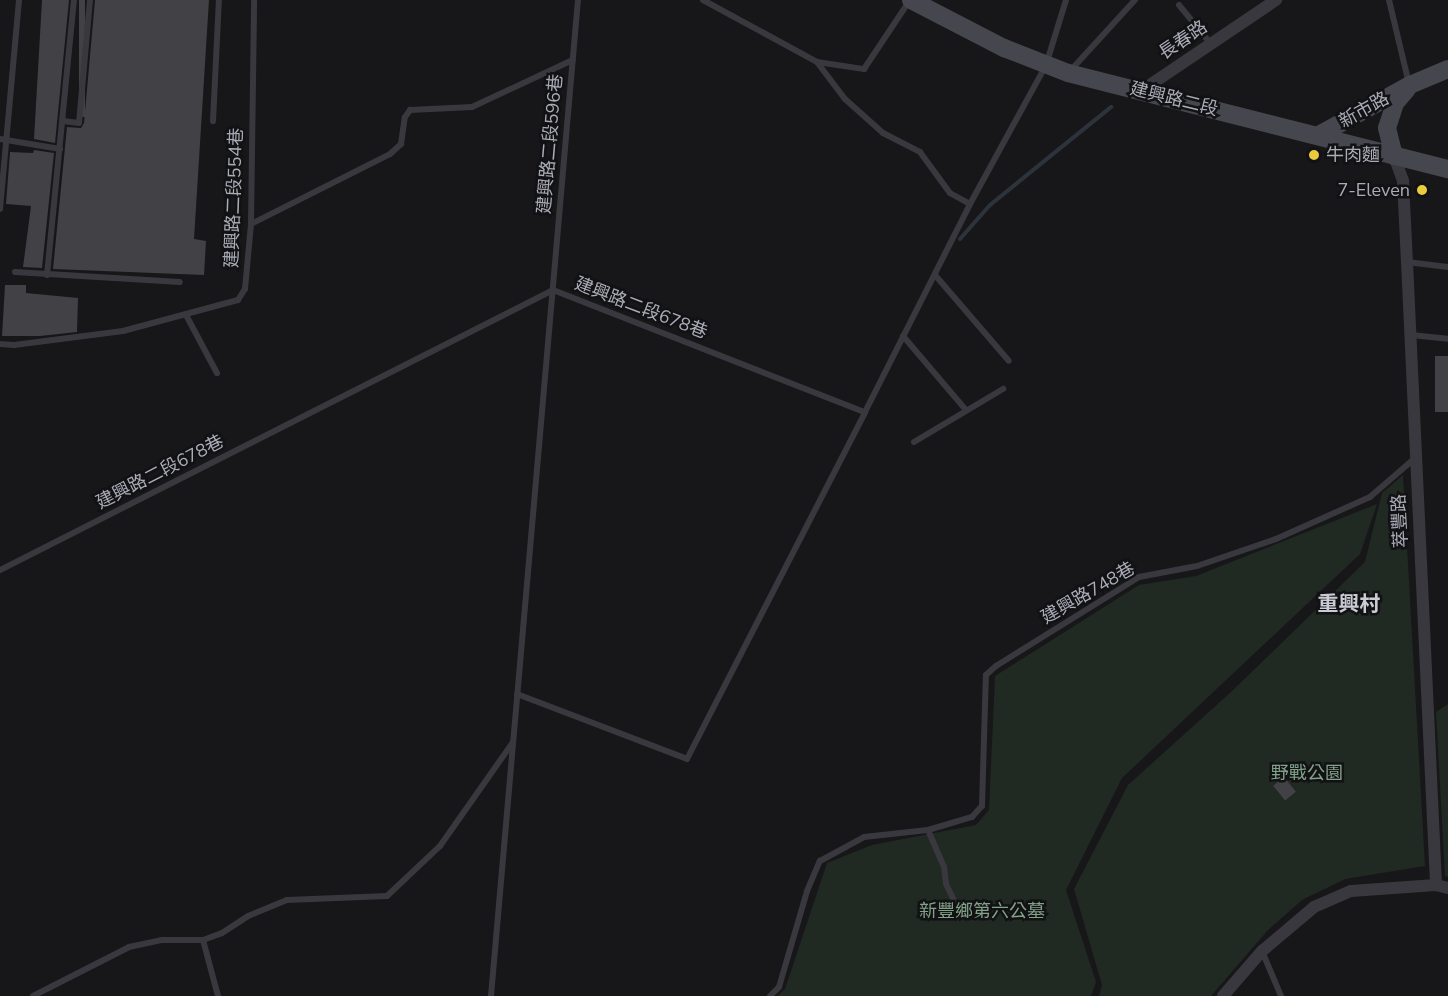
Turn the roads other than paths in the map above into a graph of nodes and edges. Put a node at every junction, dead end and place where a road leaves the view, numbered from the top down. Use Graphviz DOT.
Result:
graph roads {
  1 [pos="19,0"];
  2 [pos="74,0"];
  3 [pos="90,0"];
  4 [pos="219,0"];
  5 [pos="255,0"];
  6 [pos="578,0"];
  7 [pos="703,0"];
  8 [pos="911,0"];
  9 [pos="1066,0"];
  10 [pos="1135,0"];
  11 [pos="1276,0"];
  12 [pos="1389,0"];
  13 [pos="1179,5"];
  14 [pos="1210,44"];
  15 [pos="573,60"];
  16 [pos="817,63"];
  17 [pos="1046,65"];
  18 [pos="1448,69"];
  19 [pos="1068,73"];
  20 [pos="1410,85"];
  21 [pos="1140,90"];
  22 [pos="63,121"];
  23 [pos="213,121"];
  24 [pos="1319,135"];
  25 [pos="3,140"];
  26 [pos="60,149"];
  27 [pos="1394,156"];
  28 [pos="1448,170"];
  29 [pos="970,204"];
  30 [pos="0,209"];
  31 [pos="251,224"];
  32 [pos="1407,262"];
  33 [pos="1448,267"];
  34 [pos="15,272"];
  35 [pos="47,275"];
  36 [pos="934,275"];
  37 [pos="180,282"];
  38 [pos="553,290"];
  39 [pos="186,315"];
  40 [pos="1410,335"];
  41 [pos="903,336"];
  42 [pos="1448,339"];
  43 [pos="0,344"];
  44 [pos="1009,361"];
  45 [pos="217,373"];
  46 [pos="1003,389"];
  47 [pos="966,410"];
  48 [pos="865,412"];
  49 [pos="914,442"];
  50 [pos="1415,458"];
  51 [pos="0,570"];
  52 [pos="518,694"];
  53 [pos="514,739"];
  54 [pos="928,830"];
  55 [pos="1442,887"];
  56 [pos="958,909"];
  57 [pos="203,940"];
  58 [pos="1262,951"];
  59 [pos="33,996"];
  60 [pos="218,996"];
  61 [pos="491,996"];
  62 [pos="770,996"];
  63 [pos="1222,996"];
  64 [pos="1281,996"];
  1 -- 25 [label="lane"];
  2 -- 22 [label="lane"];
  3 -- 22 [label="lane"];
  4 -- 23 [label="lane"];
  5 -- 31 [label="lane, 建興路二段554巷"];
  6 -- 15 [label="lane, 建興路二段596巷"];
  7 -- 16 [label="lane"];
  8 -- 16 [label="lane"];
  8 -- 17 [label="street, 建興路二段"];
  9 -- 17 [label="lane"];
  10 -- 19 [label="lane"];
  11 -- 14 [label="street, 長春路"];
  12 -- 20 [label="lane"];
  13 -- 14 [label="lane"];
  14 -- 21 [label="street, 長春路"];
  15 -- 31 [label="lane"];
  15 -- 38 [label="lane, 建興路二段596巷"];
  16 -- 29 [label="lane"];
  17 -- 19 [label="street, 建興路二段"];
  17 -- 29 [label="lane"];
  18 -- 20 [label="street, 新市路"];
  19 -- 21 [label="street, 建興路二段"];
  20 -- 24 [label="street, 新市路"];
  20 -- 27 [label="street, 新市路"];
  21 -- 24 [label="street, 建興路二段"];
  22 -- 26 [label="lane"];
  24 -- 27 [label="street, 建興路二段"];
  25 -- 26 [label="lane"];
  25 -- 30 [label="lane"];
  26 -- 35 [label="lane"];
  27 -- 28 [label="street, 建興路二段"];
  27 -- 32 [label="street, 萃豐路"];
  29 -- 36 [label="lane"];
  31 -- 39 [label="lane, 建興路二段554巷"];
  32 -- 33 [label="lane"];
  32 -- 40 [label="street, 萃豐路"];
  34 -- 35 [label="lane"];
  35 -- 37 [label="lane"];
  36 -- 41 [label="lane"];
  36 -- 44 [label="lane"];
  38 -- 48 [label="lane, 建興路二段678巷"];
  38 -- 51 [label="lane, 建興路二段678巷"];
  38 -- 52 [label="lane, 建興路二段596巷"];
  39 -- 43 [label="lane, 建興路二段554巷"];
  39 -- 45 [label="lane"];
  40 -- 42 [label="lane"];
  40 -- 50 [label="street, 萃豐路"];
  41 -- 47 [label="lane"];
  41 -- 48 [label="lane"];
  46 -- 47 [label="lane"];
  47 -- 49 [label="lane"];
  48 -- 52 [label="lane"];
  50 -- 54 [label="lane, 建興路748巷"];
  50 -- 55 [label="street, 萃豐路"];
  52 -- 53 [label="lane, 建興路二段596巷"];
  53 -- 57 [label="lane"];
  53 -- 61 [label="lane, 建興路二段596巷"];
  54 -- 56 [label="lane"];
  54 -- 62 [label="lane, 建興路748巷"];
  55 -- 58 [label="street"];
  57 -- 59 [label="lane"];
  57 -- 60 [label="lane"];
  58 -- 63 [label="street"];
  58 -- 64 [label="lane"];
}
